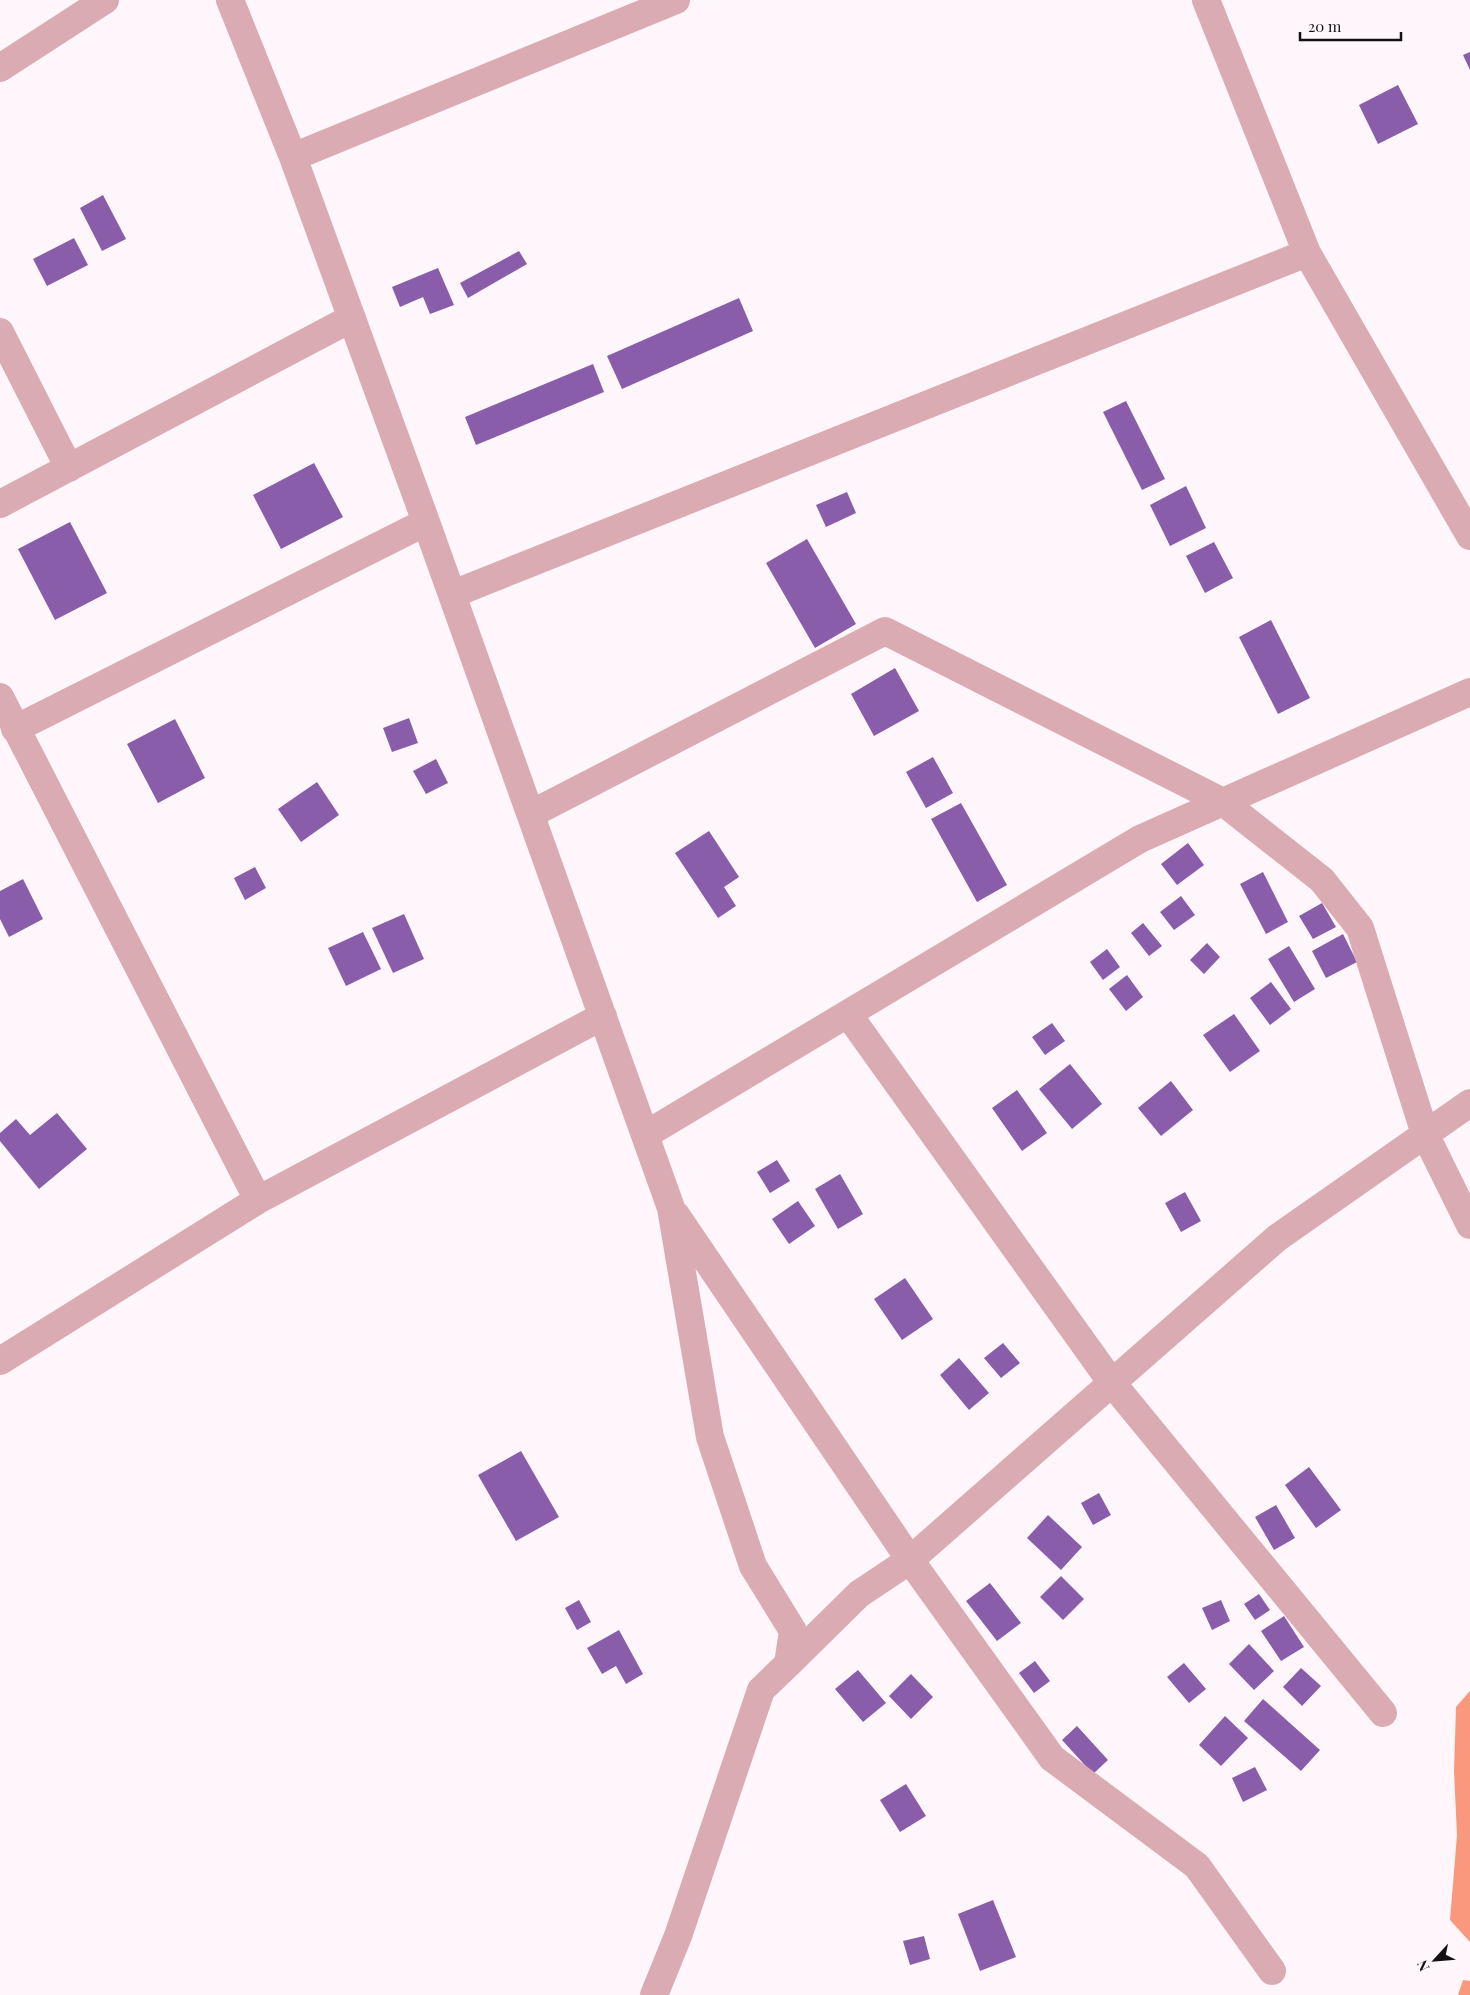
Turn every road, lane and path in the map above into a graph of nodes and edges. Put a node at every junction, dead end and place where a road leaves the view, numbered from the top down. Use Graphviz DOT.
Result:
graph roads {
  1 [pos="105,0"];
  2 [pos="230,0"];
  3 [pos="676,0"];
  4 [pos="1206,0"];
  5 [pos="0,68"];
  6 [pos="293,157"];
  7 [pos="1307,254"];
  8 [pos="352,318"];
  9 [pos="0,332"];
  10 [pos="69,468"];
  11 [pos="0,504"];
  12 [pos="426,522"];
  13 [pos="1470,536"];
  14 [pos="452,594"];
  15 [pos="1470,692"];
  16 [pos="0,697"];
  17 [pos="16,729"];
  18 [pos="1223,802"];
  19 [pos="531,814"];
  20 [pos="848,1014"];
  21 [pos="603,1016"];
  22 [pos="1470,1103"];
  23 [pos="1426,1134"];
  24 [pos="645,1136"];
  25 [pos="258,1200"];
  26 [pos="671,1208"];
  27 [pos="1470,1225"];
  28 [pos="0,1361"];
  29 [pos="1112,1383"];
  30 [pos="910,1560"];
  31 [pos="788,1664"];
  32 [pos="1383,1713"];
  33 [pos="1272,1971"];
  34 [pos="654,1995"];
  1 -- 5 [label="street"];
  2 -- 6 [label="street"];
  3 -- 6 [label="street"];
  4 -- 7 [label="street"];
  6 -- 8 [label="street"];
  7 -- 13 [label="street"];
  7 -- 14 [label="street"];
  8 -- 10 [label="street"];
  8 -- 12 [label="street"];
  9 -- 10 [label="street"];
  10 -- 11 [label="street"];
  12 -- 14 [label="street"];
  12 -- 17 [label="street"];
  14 -- 19 [label="street"];
  15 -- 18 [label="street"];
  16 -- 17 [label="street"];
  17 -- 25 [label="street"];
  18 -- 19 [label="street"];
  18 -- 20 [label="street"];
  18 -- 23 [label="street"];
  19 -- 21 [label="street"];
  20 -- 24 [label="street"];
  20 -- 29 [label="street"];
  21 -- 24 [label="street"];
  21 -- 25 [label="street"];
  22 -- 23 [label="street"];
  23 -- 27 [label="street"];
  23 -- 29 [label="street"];
  24 -- 26 [label="street"];
  25 -- 28 [label="street"];
  26 -- 30 [label="street"];
  26 -- 31 [label="street"];
  29 -- 30 [label="street"];
  29 -- 32 [label="street"];
  30 -- 31 [label="street"];
  30 -- 33 [label="street"];
  31 -- 34 [label="street"];
}
